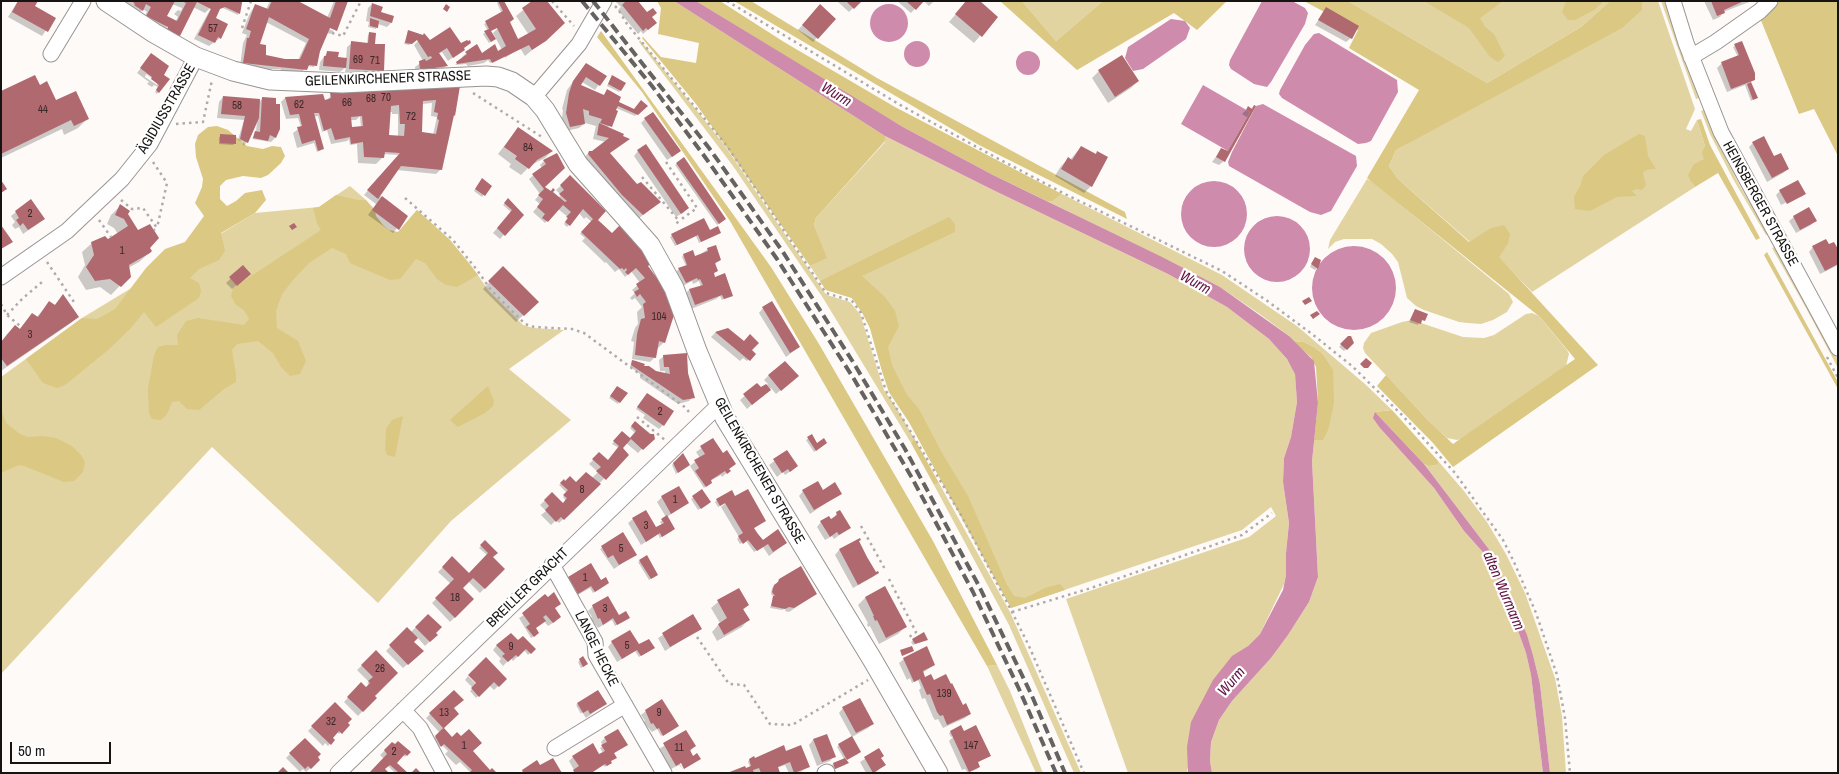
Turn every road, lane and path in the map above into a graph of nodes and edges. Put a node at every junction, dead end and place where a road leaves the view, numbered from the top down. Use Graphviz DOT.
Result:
graph roads {
  1 [pos="83,1"];
  2 [pos="106,1"];
  3 [pos="251,1"];
  4 [pos="361,1"];
  5 [pos="552,1"];
  6 [pos="727,1"];
  7 [pos="1673,1"];
  8 [pos="1770,1"];
  9 [pos="609,3"];
  10 [pos="242,28"];
  11 [pos="332,33"];
  12 [pos="583,37"];
  13 [pos="51,54"];
  14 [pos="196,57"];
  15 [pos="1691,57"];
  16 [pos="216,64"];
  17 [pos="534,97"];
  18 [pos="481,100"];
  19 [pos="164,118"];
  20 [pos="560,136"];
  21 [pos="151,159"];
  22 [pos="666,162"];
  23 [pos="642,177"];
  24 [pos="109,192"];
  25 [pos="405,198"];
  26 [pos="91,209"];
  27 [pos="679,221"];
  28 [pos="675,225"];
  29 [pos="158,228"];
  30 [pos="154,230"];
  31 [pos="111,237"];
  32 [pos="40,251"];
  33 [pos="1,277"];
  34 [pos="42,282"];
  35 [pos="1,304"];
  36 [pos="76,305"];
  37 [pos="8,315"];
  38 [pos="20,326"];
  39 [pos="1838,348"];
  40 [pos="719,405"];
  41 [pos="637,417"];
  42 [pos="698,424"];
  43 [pos="672,449"];
  44 [pos="1272,514"];
  45 [pos="861,526"];
  46 [pos="552,566"];
  47 [pos="886,570"];
  48 [pos="889,580"];
  49 [pos="1012,612"];
  50 [pos="697,637"];
  51 [pos="908,638"];
  52 [pos="880,673"];
  53 [pos="625,706"];
  54 [pos="403,710"];
  55 [pos="555,748"];
  56 [pos="338,773"];
  57 [pos="444,773"];
  58 [pos="664,773"];
  59 [pos="938,773"];
  60 [pos="1084,773"];
  61 [pos="1570,773"];
  1 -- 13 [label="street"];
  2 -- 14 [label="main road, GEILENKIRCHENER STRASSE"];
  3 -- 10 [label="path"];
  4 -- 11 [label="path"];
  5 -- 12 [label="path"];
  6 -- 61 [label="path"];
  7 -- 15 [label="street, HEINSBERGER STRASSE"];
  8 -- 15 [label="street"];
  9 -- 12 [label="street"];
  9 -- 49 [label="path"];
  12 -- 17 [label="street"];
  14 -- 16 [label="main road, GEILENKIRCHENER STRASSE"];
  14 -- 19 [label="street, ÄGIDIUSSTRASSE"];
  15 -- 39 [label="street, HEINSBERGER STRASSE"];
  16 -- 17 [label="main road, GEILENKIRCHENER STRASSE"];
  16 -- 19 [label="path"];
  17 -- 20 [label="main road, GEILENKIRCHENER STRASSE"];
  18 -- 20 [label="path"];
  19 -- 24 [label="street, ÄGIDIUSSTRASSE"];
  20 -- 40 [label="main road, GEILENKIRCHENER STRASSE"];
  21 -- 29 [label="path"];
  22 -- 27 [label="path"];
  23 -- 27 [label="path"];
  24 -- 26 [label="street, ÄGIDIUSSTRASSE"];
  24 -- 29 [label="path"];
  25 -- 42 [label="path"];
  26 -- 31 [label="path"];
  26 -- 32 [label="street, ÄGIDIUSSTRASSE"];
  27 -- 28 [label="path"];
  29 -- 30 [label="path"];
  32 -- 33 [label="street, ÄGIDIUSSTRASSE"];
  32 -- 36 [label="path"];
  34 -- 37 [label="path"];
  35 -- 37 [label="path"];
  37 -- 38 [label="path"];
  40 -- 42 [label="street, BREILLER GRACHT"];
  40 -- 52 [label="main road, GEILENKIRCHENER STRASSE"];
  41 -- 43 [label="path"];
  42 -- 43 [label="street, BREILLER GRACHT"];
  43 -- 46 [label="street, BREILLER GRACHT"];
  44 -- 49 [label="path"];
  45 -- 47 [label="path"];
  46 -- 53 [label="street, LANGE HECKE"];
  46 -- 54 [label="street, BREILLER GRACHT"];
  48 -- 51 [label="path"];
  49 -- 60 [label="path"];
  50 -- 52 [label="path"];
  52 -- 59 [label="main road, GEILENKIRCHENER STRASSE"];
  53 -- 55 [label="street"];
  53 -- 58 [label="street, LANGE HECKE"];
  54 -- 56 [label="street, BREILLER GRACHT"];
  54 -- 57 [label="street"];
}
